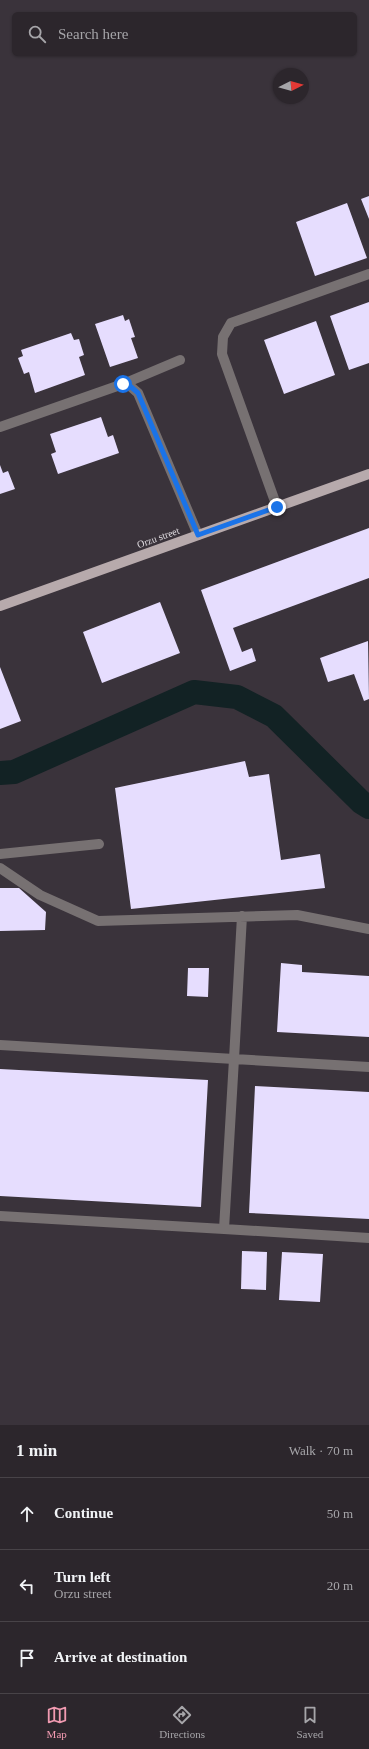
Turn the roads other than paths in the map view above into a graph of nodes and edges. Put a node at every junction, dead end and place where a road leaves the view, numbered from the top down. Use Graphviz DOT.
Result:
graph roads {
  1 [pos="369,274"];
  2 [pos="180,360"];
  3 [pos="123,384"];
  4 [pos="0,427"];
  5 [pos="369,474"];
  6 [pos="277,507"];
  7 [pos="198,535"];
  8 [pos="0,606"];
  9 [pos="99,844"];
  10 [pos="0,854"];
  11 [pos="0,868"];
  12 [pos="242,916"];
  13 [pos="369,929"];
  14 [pos="0,1045"];
  15 [pos="234,1059"];
  16 [pos="369,1067"];
  17 [pos="0,1216"];
  18 [pos="224,1229"];
  19 [pos="369,1238"];
  1 -- 6 [label="street"];
  2 -- 3 [label="street"];
  3 -- 4 [label="street"];
  3 -- 7 [label="street"];
  5 -- 6 [label="main road, Orzu street"];
  6 -- 7 [label="main road, Orzu street"];
  7 -- 8 [label="main road, Orzu street"];
  9 -- 10 [label="street"];
  11 -- 12 [label="street"];
  12 -- 13 [label="street"];
  12 -- 15 [label="street"];
  14 -- 15 [label="street"];
  15 -- 16 [label="street"];
  15 -- 18 [label="street"];
  17 -- 18 [label="street"];
  18 -- 19 [label="street"];
}
